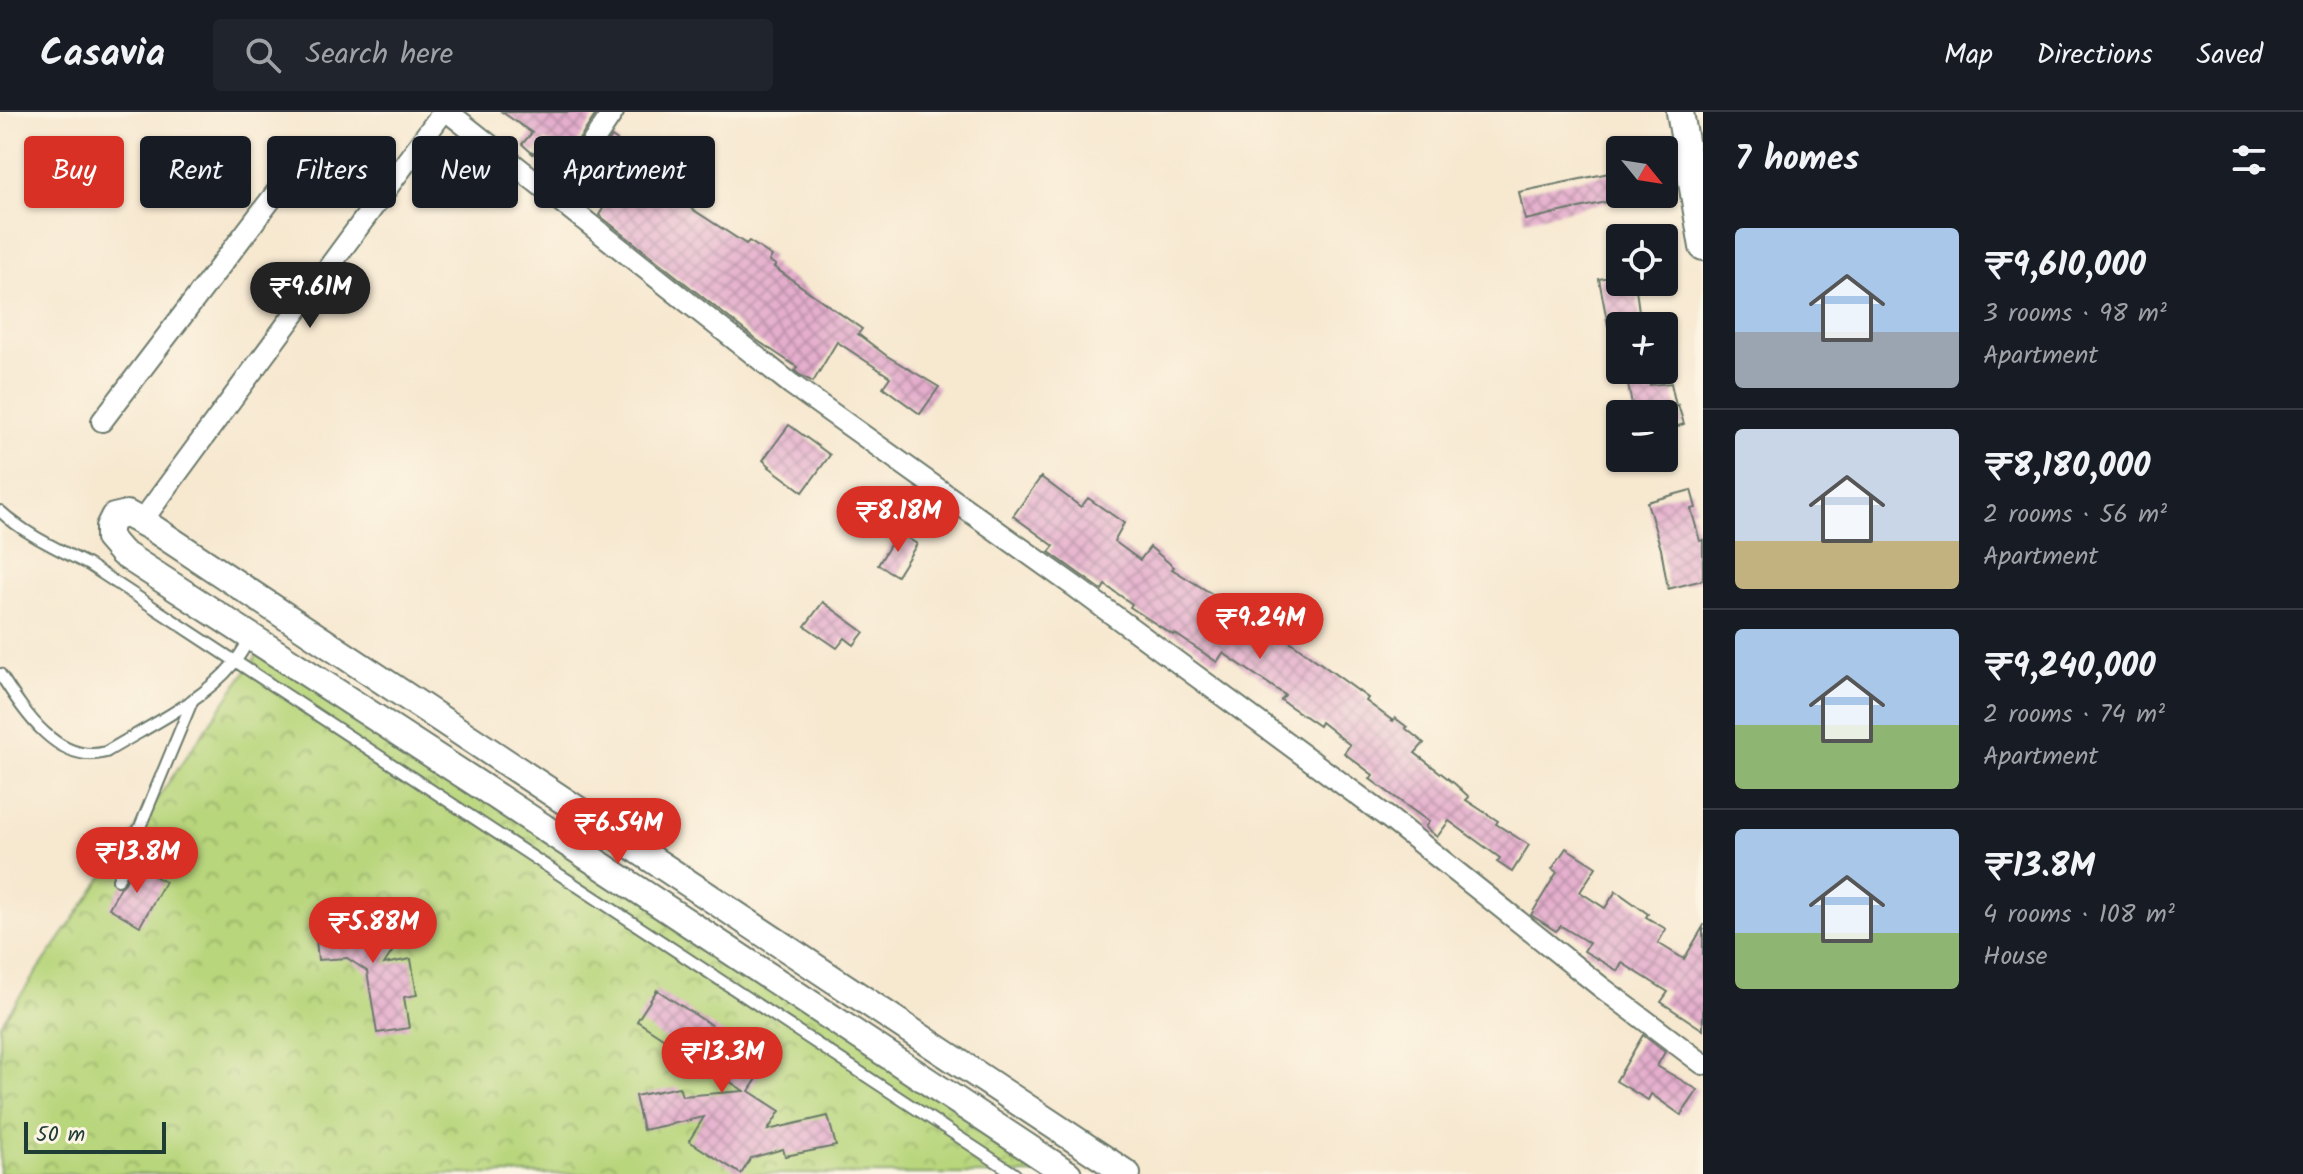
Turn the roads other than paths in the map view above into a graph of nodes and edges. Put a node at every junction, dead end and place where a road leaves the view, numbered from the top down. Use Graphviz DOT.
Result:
graph roads {
  1 [pos="446,112"];
  2 [pos="613,112"];
  3 [pos="1680,112"];
  4 [pos="597,136"];
  5 [pos="396,177"];
  6 [pos="534,180"];
  7 [pos="267,205"];
  8 [pos="373,208"];
  9 [pos="570,208"];
  10 [pos="1703,247"];
  11 [pos="102,421"];
  12 [pos="0,511"];
  13 [pos="142,521"];
  14 [pos="251,636"];
  15 [pos="236,661"];
  16 [pos="0,674"];
  17 [pos="193,699"];
  18 [pos="118,880"];
  19 [pos="1703,1064"];
  20 [pos="1015,1174"];
  21 [pos="1068,1174"];
  22 [pos="1127,1174"];
  1 -- 5 [label="street"];
  1 -- 6 [label="street"];
  2 -- 4 [label="street"];
  3 -- 10 [label="street"];
  7 -- 11 [label="street"];
  8 -- 13 [label="street"];
  9 -- 19 [label="street"];
  12 -- 15 [label="lane"];
  13 -- 14 [label="street"];
  13 -- 22 [label="street"];
  14 -- 15 [label="lane"];
  14 -- 21 [label="street"];
  15 -- 17 [label="lane"];
  15 -- 20 [label="lane"];
  16 -- 17 [label="lane"];
  17 -- 18 [label="lane"];
}
